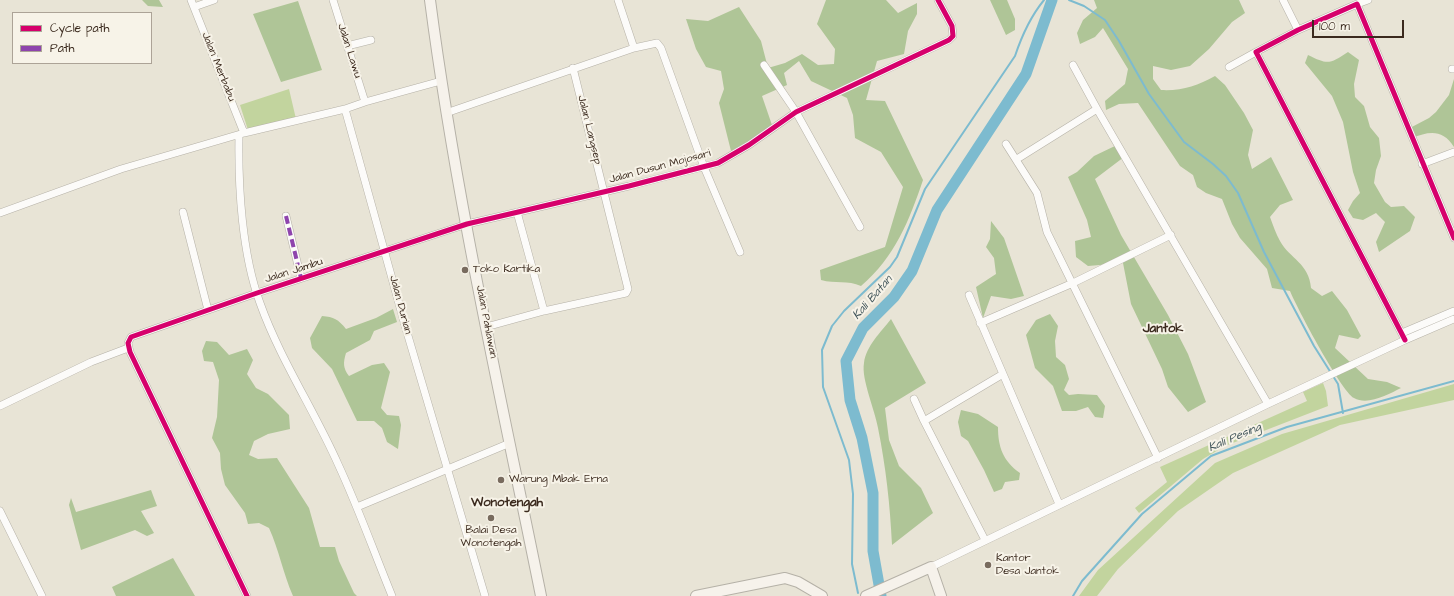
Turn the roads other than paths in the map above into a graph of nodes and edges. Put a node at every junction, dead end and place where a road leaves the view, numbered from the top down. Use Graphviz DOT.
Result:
graph roads {
  1 [pos="214,0"];
  2 [pos="333,0"];
  3 [pos="430,0"];
  4 [pos="618,0"];
  5 [pos="938,0"];
  6 [pos="1283,0"];
  7 [pos="1368,0"];
  8 [pos="193,3"];
  9 [pos="1357,4"];
  10 [pos="1298,30"];
  11 [pos="371,40"];
  12 [pos="347,46"];
  13 [pos="634,48"];
  14 [pos="1256,52"];
  15 [pos="764,65"];
  16 [pos="1073,65"];
  17 [pos="1229,67"];
  18 [pos="573,68"];
  19 [pos="441,81"];
  20 [pos="365,102"];
  21 [pos="345,109"];
  22 [pos="1097,109"];
  23 [pos="796,112"];
  24 [pos="446,113"];
  25 [pos="241,134"];
  26 [pos="1006,144"];
  27 [pos="1454,152"];
  28 [pos="1017,159"];
  29 [pos="1422,164"];
  30 [pos="704,167"];
  31 [pos="604,192"];
  32 [pos="183,212"];
  33 [pos="517,212"];
  34 [pos="0,213"];
  35 [pos="286,216"];
  36 [pos="467,224"];
  37 [pos="860,227"];
  38 [pos="1171,235"];
  39 [pos="1454,238"];
  40 [pos="385,251"];
  41 [pos="740,252"];
  42 [pos="301,278"];
  43 [pos="1073,283"];
  44 [pos="257,293"];
  45 [pos="969,295"];
  46 [pos="208,310"];
  47 [pos="544,311"];
  48 [pos="1454,311"];
  49 [pos="1454,319"];
  50 [pos="980,323"];
  51 [pos="486,327"];
  52 [pos="1403,336"];
  53 [pos="128,348"];
  54 [pos="1003,374"];
  55 [pos="914,399"];
  56 [pos="1268,404"];
  57 [pos="0,406"];
  58 [pos="924,421"];
  59 [pos="510,443"];
  60 [pos="1158,458"];
  61 [pos="448,469"];
  62 [pos="1059,504"];
  63 [pos="357,508"];
  64 [pos="0,511"];
  65 [pos="985,540"];
  66 [pos="931,567"];
  67 [pos="868,595"];
  68 [pos="42,596"];
  69 [pos="247,596"];
  70 [pos="392,596"];
  71 [pos="485,596"];
  72 [pos="540,596"];
  73 [pos="696,596"];
  74 [pos="822,596"];
  75 [pos="941,596"];
  1 -- 8 [label="street"];
  2 -- 12 [label="street, Jalan Lawu"];
  3 -- 19 [label="main road, Jalan Pahlawan"];
  4 -- 13 [label="street"];
  5 -- 23 [label="street, Jalan Dusun Mojosari"];
  6 -- 10 [label="street"];
  7 -- 9 [label="street"];
  8 -- 25 [label="street, Jalan Merbabu"];
  9 -- 10 [label="street"];
  9 -- 29 [label="street"];
  10 -- 14 [label="street"];
  11 -- 12 [label="street"];
  12 -- 20 [label="street, Jalan Lawu"];
  13 -- 18 [label="street"];
  13 -- 30 [label="street"];
  14 -- 17 [label="street"];
  14 -- 52 [label="street"];
  15 -- 23 [label="street"];
  16 -- 22 [label="street"];
  18 -- 24 [label="street"];
  18 -- 31 [label="street, Jalan Langsep"];
  19 -- 20 [label="street"];
  19 -- 24 [label="main road, Jalan Pahlawan"];
  20 -- 21 [label="street"];
  21 -- 25 [label="street"];
  21 -- 40 [label="street, Jalan Durian"];
  22 -- 28 [label="street"];
  22 -- 38 [label="street"];
  23 -- 30 [label="street, Jalan Dusun Mojosari"];
  23 -- 37 [label="street"];
  24 -- 36 [label="main road, Jalan Pahlawan"];
  25 -- 34 [label="street"];
  25 -- 44 [label="street"];
  26 -- 28 [label="street"];
  27 -- 29 [label="street"];
  28 -- 43 [label="street"];
  29 -- 39 [label="street"];
  30 -- 31 [label="street, Jalan Dusun Mojosari"];
  30 -- 41 [label="street"];
  31 -- 33 [label="street, Jalan Dusun Mojosari"];
  31 -- 47 [label="street, Jalan Langsep"];
  32 -- 46 [label="street"];
  33 -- 36 [label="street, Jalan Dusun Mojosari"];
  33 -- 47 [label="street"];
  35 -- 42 [label="street"];
  36 -- 40 [label="street, Jalan Jambu"];
  36 -- 51 [label="main road, Jalan Pahlawan"];
  38 -- 43 [label="street"];
  38 -- 56 [label="street"];
  40 -- 42 [label="street, Jalan Jambu"];
  40 -- 61 [label="street, Jalan Durian"];
  42 -- 44 [label="street, Jalan Jambu"];
  43 -- 50 [label="street"];
  43 -- 60 [label="street"];
  44 -- 46 [label="street, Jalan Jambu"];
  44 -- 63 [label="street"];
  45 -- 50 [label="street"];
  46 -- 53 [label="street, Jalan Jambu"];
  47 -- 51 [label="street"];
  48 -- 52 [label="street"];
  49 -- 52 [label="street"];
  50 -- 54 [label="street"];
  51 -- 59 [label="main road, Jalan Pahlawan"];
  52 -- 56 [label="street"];
  53 -- 57 [label="street"];
  53 -- 69 [label="street"];
  54 -- 58 [label="street"];
  54 -- 62 [label="street"];
  55 -- 58 [label="street"];
  56 -- 60 [label="street"];
  58 -- 65 [label="street"];
  59 -- 61 [label="street"];
  59 -- 72 [label="main road, Jalan Pahlawan"];
  60 -- 62 [label="street"];
  61 -- 63 [label="street"];
  61 -- 71 [label="street, Jalan Durian"];
  62 -- 65 [label="street"];
  63 -- 70 [label="street"];
  64 -- 68 [label="street"];
  65 -- 66 [label="street"];
  66 -- 67 [label="main road"];
  66 -- 75 [label="main road"];
  73 -- 74 [label="main road"];
}
